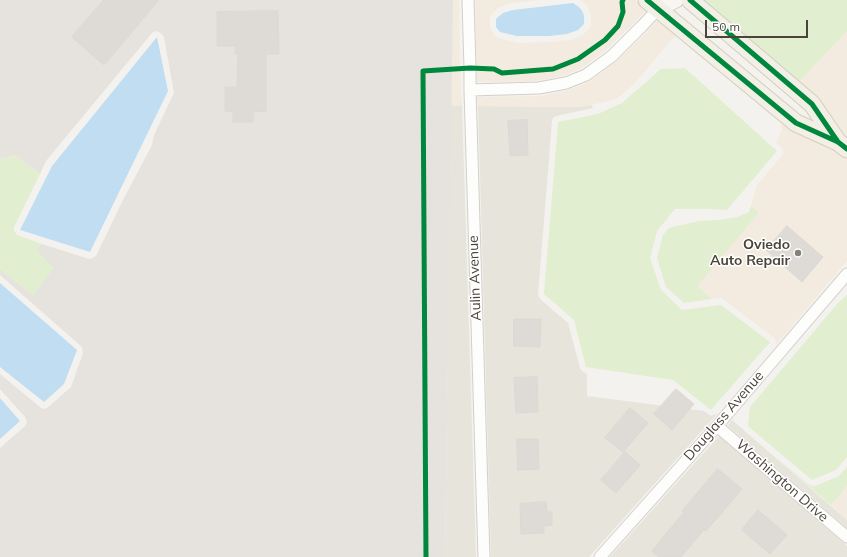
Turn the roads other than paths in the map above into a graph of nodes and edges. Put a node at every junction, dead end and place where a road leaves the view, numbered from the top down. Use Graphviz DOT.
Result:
graph roads {
  1 [pos="468,0"];
  2 [pos="676,0"];
  3 [pos="690,0"];
  4 [pos="656,3"];
  5 [pos="470,90"];
  6 [pos="842,145"];
  7 [pos="847,274"];
  8 [pos="717,426"];
  9 [pos="847,537"];
  10 [pos="484,557"];
  11 [pos="600,557"];
  1 -- 5 [label="street, Aulin Avenue"];
  2 -- 4 [label="street"];
  3 -- 6 [label="main road"];
  4 -- 5 [label="street"];
  4 -- 6 [label="main road"];
  5 -- 10 [label="street, Aulin Avenue"];
  7 -- 8 [label="street, Douglass Avenue"];
  8 -- 9 [label="street, Washington Drive"];
  8 -- 11 [label="street, Douglass Avenue"];
}
